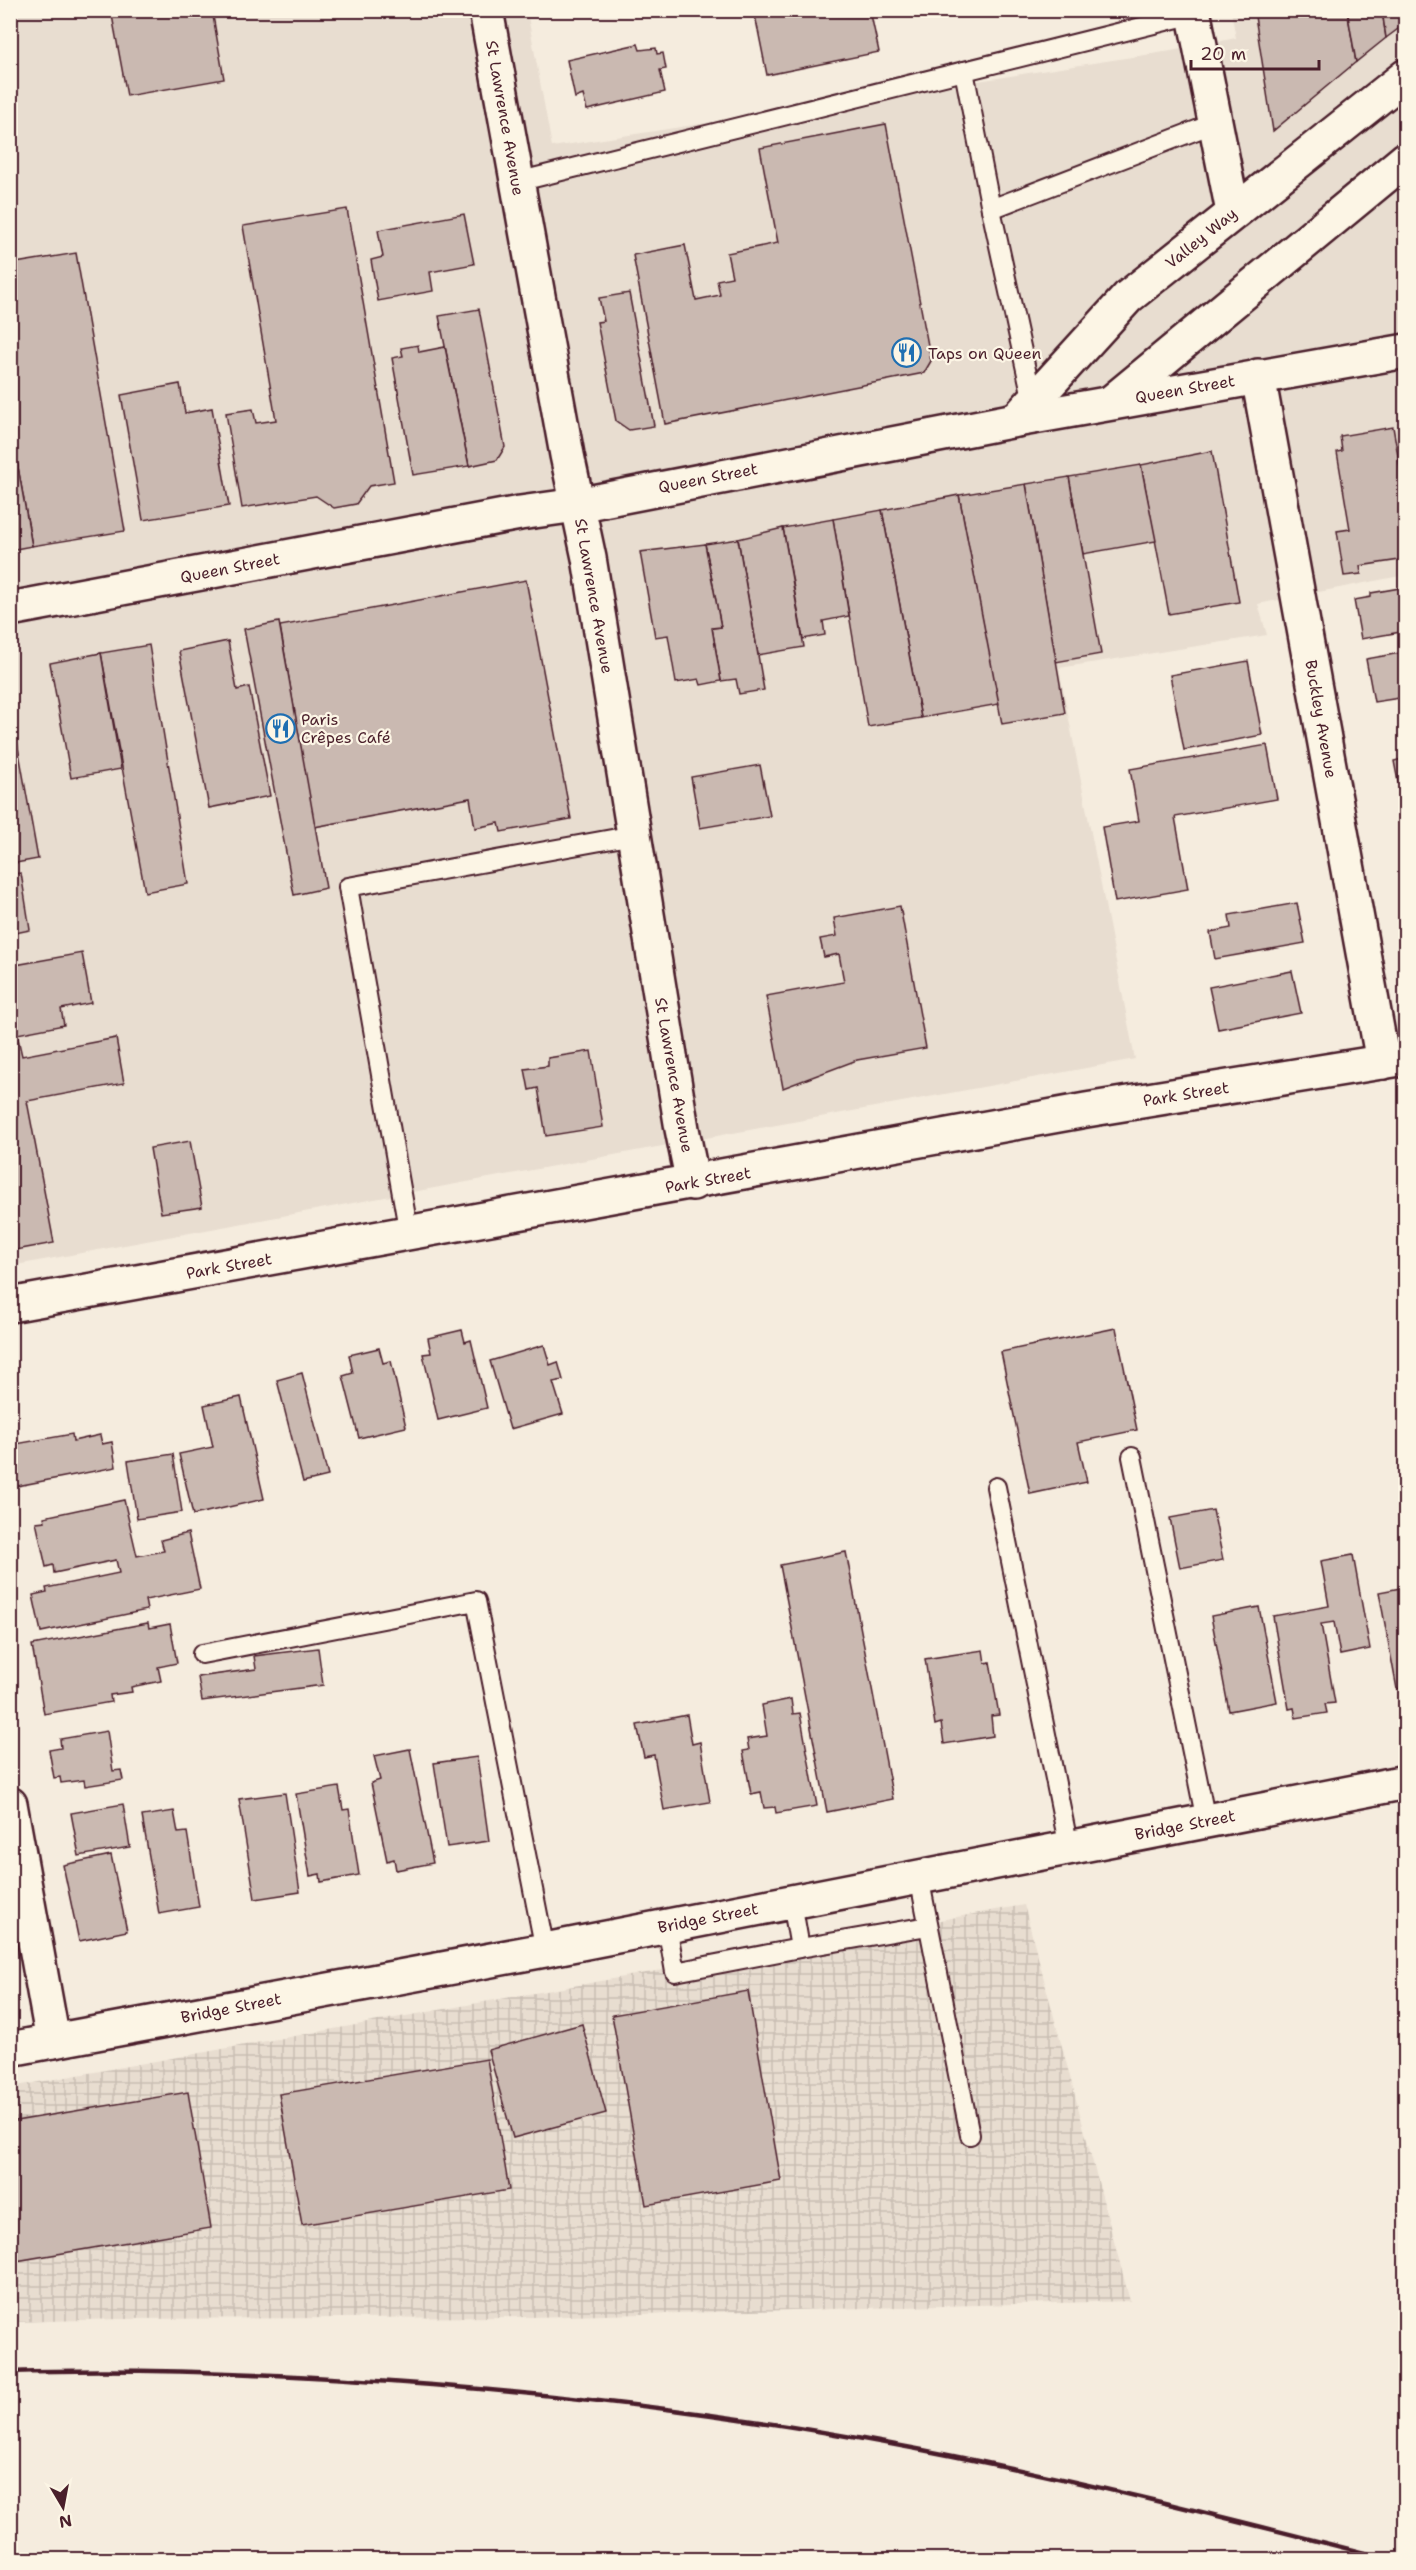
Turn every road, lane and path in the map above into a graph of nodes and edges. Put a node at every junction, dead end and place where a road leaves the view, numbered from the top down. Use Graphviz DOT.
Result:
graph roads {
  1 [pos="486,10"];
  2 [pos="1194,12"];
  3 [pos="964,70"];
  4 [pos="1406,76"];
  5 [pos="1215,123"];
  6 [pos="1406,159"];
  7 [pos="517,182"];
  8 [pos="991,209"];
  9 [pos="1233,212"];
  10 [pos="1406,351"];
  11 [pos="1258,376"];
  12 [pos="1110,403"];
  13 [pos="1024,411"];
  14 [pos="578,505"];
  15 [pos="10,609"];
  16 [pos="634,835"];
  17 [pos="1394,1060"];
  18 [pos="693,1183"];
  19 [pos="409,1234"];
  20 [pos="10,1305"];
  21 [pos="1132,1457"];
  22 [pos="996,1487"];
  23 [pos="202,1654"];
  24 [pos="1406,1782"];
  25 [pos="10,1804"];
  26 [pos="1206,1821"];
  27 [pos="1069,1848"];
  28 [pos="919,1877"];
  29 [pos="792,1902"];
  30 [pos="667,1926"];
  31 [pos="928,1926"];
  32 [pos="800,1948"];
  33 [pos="545,1950"];
  34 [pos="53,2041"];
  35 [pos="10,2049"];
  36 [pos="970,2135"];
  1 -- 7 [label="street, St Lawrence Avenue"];
  2 -- 3 [label="lane"];
  2 -- 5 [label="street"];
  3 -- 7 [label="lane"];
  3 -- 8 [label="lane"];
  4 -- 9 [label="street, Valley Way"];
  5 -- 8 [label="lane"];
  5 -- 9 [label="street"];
  6 -- 12 [label="street"];
  7 -- 14 [label="street, St Lawrence Avenue"];
  8 -- 13 [label="lane"];
  9 -- 13 [label="street, Valley Way"];
  10 -- 11 [label="street, Queen Street"];
  11 -- 12 [label="street, Queen Street"];
  11 -- 17 [label="street, Buckley Avenue"];
  12 -- 13 [label="street, Queen Street"];
  13 -- 14 [label="street, Queen Street"];
  14 -- 15 [label="street, Queen Street"];
  14 -- 16 [label="street, St Lawrence Avenue"];
  16 -- 18 [label="street, St Lawrence Avenue"];
  16 -- 19 [label="lane"];
  17 -- 18 [label="street, Park Street"];
  18 -- 19 [label="street, Park Street"];
  19 -- 20 [label="street, Park Street"];
  21 -- 26 [label="lane"];
  22 -- 27 [label="lane"];
  23 -- 33 [label="lane"];
  24 -- 26 [label="street, Bridge Street"];
  25 -- 34 [label="street"];
  26 -- 27 [label="street, Bridge Street"];
  27 -- 28 [label="street, Bridge Street"];
  28 -- 29 [label="street, Bridge Street"];
  28 -- 31 [label="lane"];
  29 -- 30 [label="street, Bridge Street"];
  29 -- 32 [label="lane"];
  30 -- 32 [label="lane"];
  30 -- 33 [label="street, Bridge Street"];
  31 -- 32 [label="lane"];
  31 -- 36 [label="lane"];
  33 -- 34 [label="street, Bridge Street"];
  34 -- 35 [label="street, Bridge Street"];
}
